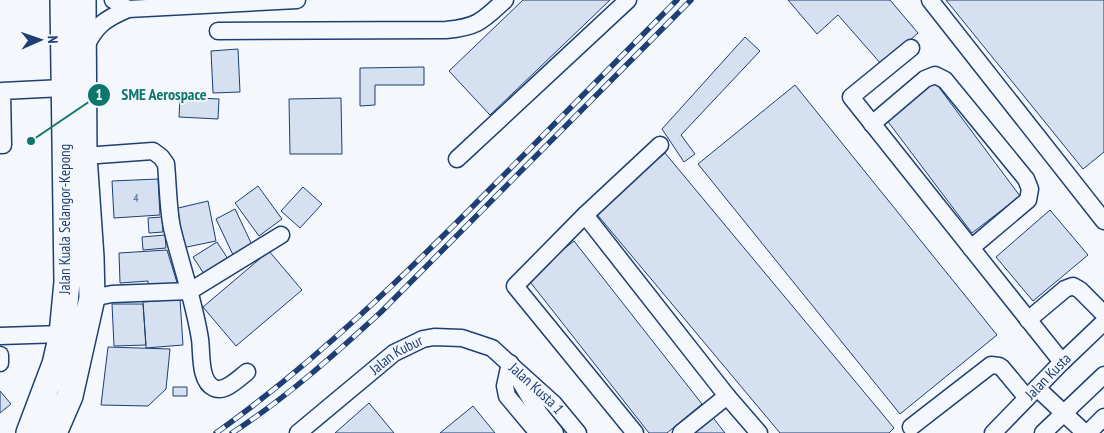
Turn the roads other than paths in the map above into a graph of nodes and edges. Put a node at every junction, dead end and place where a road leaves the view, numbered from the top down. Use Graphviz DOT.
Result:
graph roads {
  1 [pos="63,0"];
  2 [pos="83,0"];
  3 [pos="112,0"];
  4 [pos="297,0"];
  5 [pos="505,0"];
  6 [pos="628,0"];
  7 [pos="930,0"];
  8 [pos="128,9"];
  9 [pos="218,31"];
  10 [pos="911,48"];
  11 [pos="82,55"];
  12 [pos="63,88"];
  13 [pos="872,124"];
  14 [pos="0,145"];
  15 [pos="660,145"];
  16 [pos="84,156"];
  17 [pos="457,159"];
  18 [pos="585,214"];
  19 [pos="1104,221"];
  20 [pos="281,234"];
  21 [pos="971,248"];
  22 [pos="190,291"];
  23 [pos="92,298"];
  24 [pos="1028,320"];
  25 [pos="1102,325"];
  26 [pos="62,334"];
  27 [pos="0,336"];
  28 [pos="0,355"];
  29 [pos="0,362"];
  30 [pos="1062,362"];
  31 [pos="510,363"];
  32 [pos="247,372"];
  33 [pos="1104,375"];
  34 [pos="1032,393"];
  35 [pos="44,395"];
  36 [pos="727,396"];
  37 [pos="1064,414"];
  38 [pos="1104,417"];
  39 [pos="911,427"];
  40 [pos="17,433"];
  41 [pos="28,433"];
  42 [pos="54,433"];
  43 [pos="69,433"];
  44 [pos="298,433"];
  45 [pos="538,433"];
  46 [pos="555,433"];
  47 [pos="578,433"];
  48 [pos="635,433"];
  49 [pos="681,433"];
  50 [pos="759,433"];
  51 [pos="993,433"];
  52 [pos="1043,433"];
  53 [pos="1086,433"];
  1 -- 12 [label="highway, Jalan Kuala Selangor-Kepong"];
  2 -- 11 [label="highway, Jalan Kuala Selangor-Kepong"];
  3 -- 8 [label="street"];
  4 -- 8 [label="street"];
  5 -- 9 [label="street"];
  6 -- 17 [label="street"];
  7 -- 19 [label="street"];
  8 -- 11 [label="street"];
  10 -- 13 [label="street"];
  11 -- 16 [label="highway, Jalan Kuala Selangor-Kepong"];
  12 -- 14 [label="street"];
  12 -- 26 [label="highway, Jalan Kuala Selangor-Kepong"];
  13 -- 21 [label="street"];
  13 -- 21 [label="street"];
  15 -- 18 [label="street"];
  16 -- 22 [label="street"];
  16 -- 23 [label="highway, Jalan Kuala Selangor-Kepong"];
  18 -- 36 [label="street"];
  18 -- 48 [label="street"];
  20 -- 22 [label="street"];
  21 -- 24 [label="street"];
  22 -- 23 [label="street"];
  22 -- 32 [label="street"];
  23 -- 42 [label="highway, Jalan Kuala Selangor-Kepong"];
  23 -- 43 [label="highway"];
  24 -- 25 [label="street"];
  24 -- 30 [label="street"];
  25 -- 30 [label="street, Jalan Kusta"];
  26 -- 27 [label="street"];
  26 -- 35 [label="highway, Jalan Kuala Selangor-Kepong"];
  28 -- 29 [label="street"];
  30 -- 34 [label="street, Jalan Kusta"];
  31 -- 44 [label="street, Jalan Kubur"];
  31 -- 45 [label="street"];
  31 -- 46 [label="street, Jalan Kusta 1"];
  31 -- 47 [label="street, Jalan Kusta 1"];
  33 -- 37 [label="street"];
  34 -- 37 [label="street"];
  34 -- 39 [label="street"];
  34 -- 51 [label="street, Jalan Kusta"];
  35 -- 40 [label="highway"];
  35 -- 41 [label="highway, Jalan Kuala Selangor-Kepong"];
  36 -- 49 [label="street"];
  36 -- 50 [label="street"];
  37 -- 52 [label="street"];
  37 -- 53 [label="street"];
  38 -- 53 [label="street"];
}
